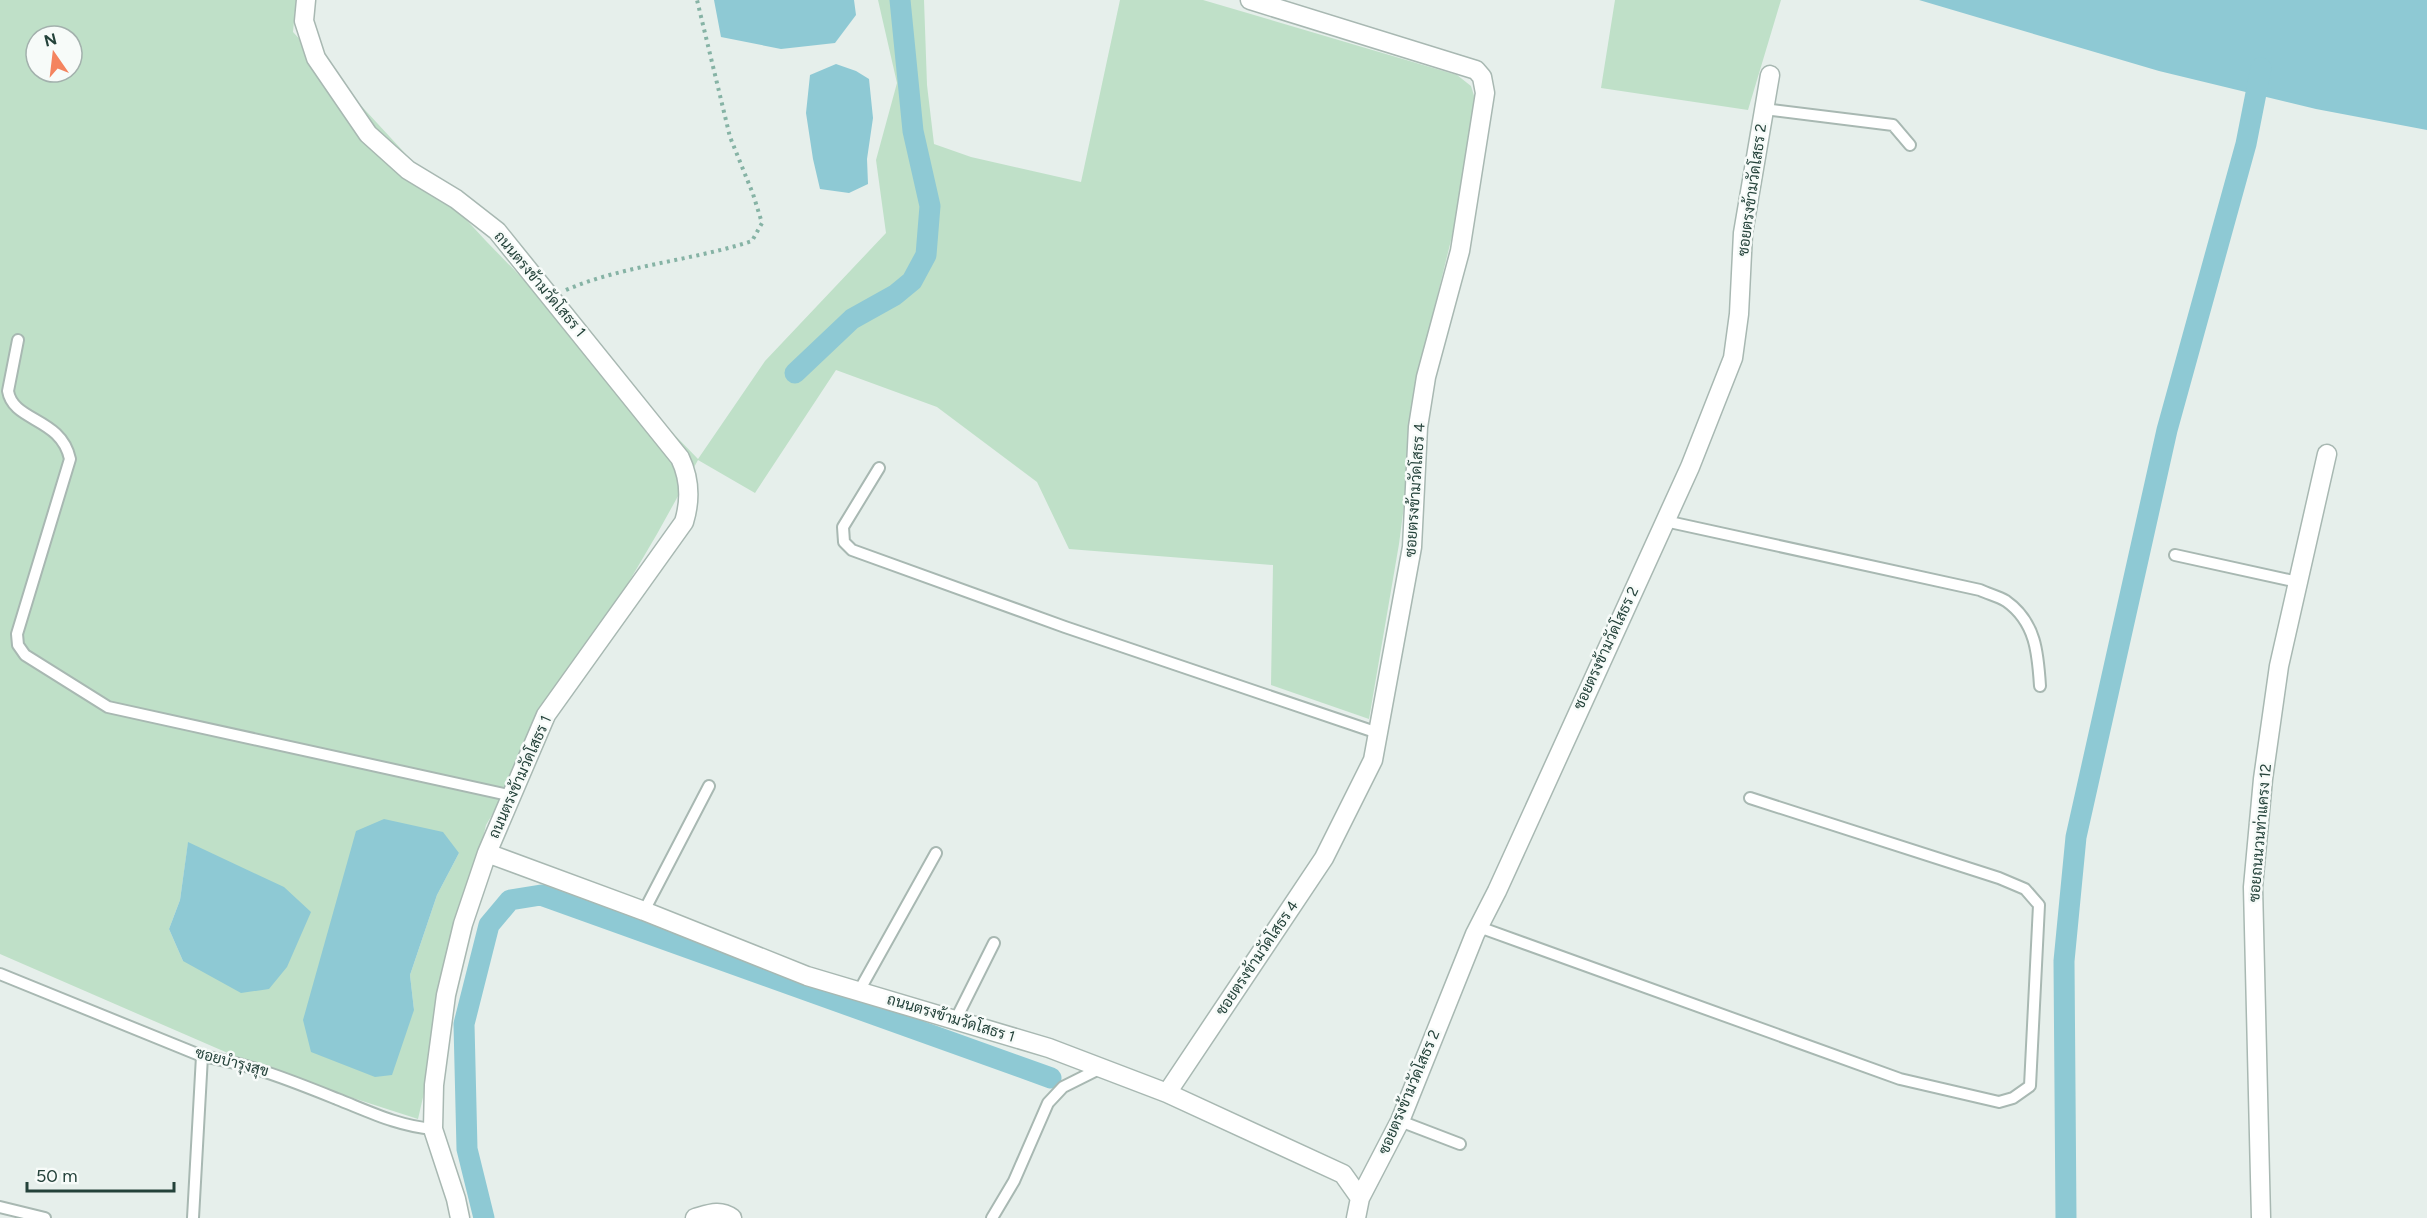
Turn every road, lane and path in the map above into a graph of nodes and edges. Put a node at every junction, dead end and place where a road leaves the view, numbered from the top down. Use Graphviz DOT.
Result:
graph roads {
  1 [pos="306,0"];
  2 [pos="697,0"];
  3 [pos="1250,0"];
  4 [pos="1770,75"];
  5 [pos="1764,109"];
  6 [pos="1910,145"];
  7 [pos="552,298"];
  8 [pos="18,340"];
  9 [pos="2327,454"];
  10 [pos="879,468"];
  11 [pos="1665,521"];
  12 [pos="2175,555"];
  13 [pos="2298,582"];
  14 [pos="2040,686"];
  15 [pos="1378,733"];
  16 [pos="709,786"];
  17 [pos="513,796"];
  18 [pos="1750,798"];
  19 [pos="487,853"];
  20 [pos="936,853"];
  21 [pos="644,911"];
  22 [pos="1479,927"];
  23 [pos="994,943"];
  24 [pos="0,974"];
  25 [pos="859,991"];
  26 [pos="956,1019"];
  27 [pos="202,1056"];
  28 [pos="1101,1068"];
  29 [pos="1167,1093"];
  30 [pos="1400,1120"];
  31 [pos="433,1129"];
  32 [pos="1460,1144"];
  33 [pos="1360,1198"];
  34 [pos="0,1207"];
  35 [pos="45,1218"];
  36 [pos="193,1218"];
  37 [pos="459,1218"];
  38 [pos="695,1218"];
  39 [pos="732,1218"];
  40 [pos="992,1218"];
  41 [pos="1356,1218"];
  42 [pos="2261,1218"];
  1 -- 7 [label="street, ถนนตรงข้ามวัดโสธร 1"];
  2 -- 7 [label="path"];
  3 -- 15 [label="street, ซอยตรงข้ามวัดโสธร 4"];
  4 -- 5 [label="street, ซอยตรงข้ามวัดโสธร 2"];
  5 -- 6 [label="lane"];
  5 -- 11 [label="street, ซอยตรงข้ามวัดโสธร 2"];
  7 -- 17 [label="street, ถนนตรงข้ามวัดโสธร 1"];
  8 -- 17 [label="lane"];
  9 -- 13 [label="street, ซอยถนนวนท่าแครง 12"];
  10 -- 15 [label="lane"];
  11 -- 14 [label="lane"];
  11 -- 22 [label="street, ซอยตรงข้ามวัดโสธร 2"];
  12 -- 13 [label="lane"];
  13 -- 42 [label="street, ซอยถนนวนท่าแครง 12"];
  15 -- 29 [label="street, ซอยตรงข้ามวัดโสธร 4"];
  16 -- 21 [label="lane"];
  17 -- 19 [label="street, ถนนตรงข้ามวัดโสธร 1"];
  18 -- 22 [label="lane"];
  19 -- 21 [label="street, ถนนตรงข้ามวัดโสธร 1"];
  19 -- 31 [label="street"];
  20 -- 25 [label="lane"];
  21 -- 25 [label="street, ถนนตรงข้ามวัดโสธร 1"];
  22 -- 30 [label="street, ซอยตรงข้ามวัดโสธร 2"];
  23 -- 26 [label="lane"];
  24 -- 27 [label="lane, ซอยบำรุงสุข"];
  25 -- 26 [label="street, ถนนตรงข้ามวัดโสธร 1"];
  26 -- 28 [label="street, ถนนตรงข้ามวัดโสธร 1"];
  27 -- 31 [label="lane, ซอยบำรุงสุข"];
  27 -- 36 [label="lane"];
  28 -- 29 [label="street, ถนนตรงข้ามวัดโสธร 1"];
  28 -- 40 [label="lane"];
  29 -- 33 [label="street, ถนนตรงข้ามวัดโสธร 1"];
  30 -- 32 [label="lane"];
  30 -- 33 [label="street, ซอยตรงข้ามวัดโสธร 2"];
  31 -- 37 [label="street"];
  33 -- 41 [label="street"];
  34 -- 35 [label="lane"];
  38 -- 39 [label="street"];
}
